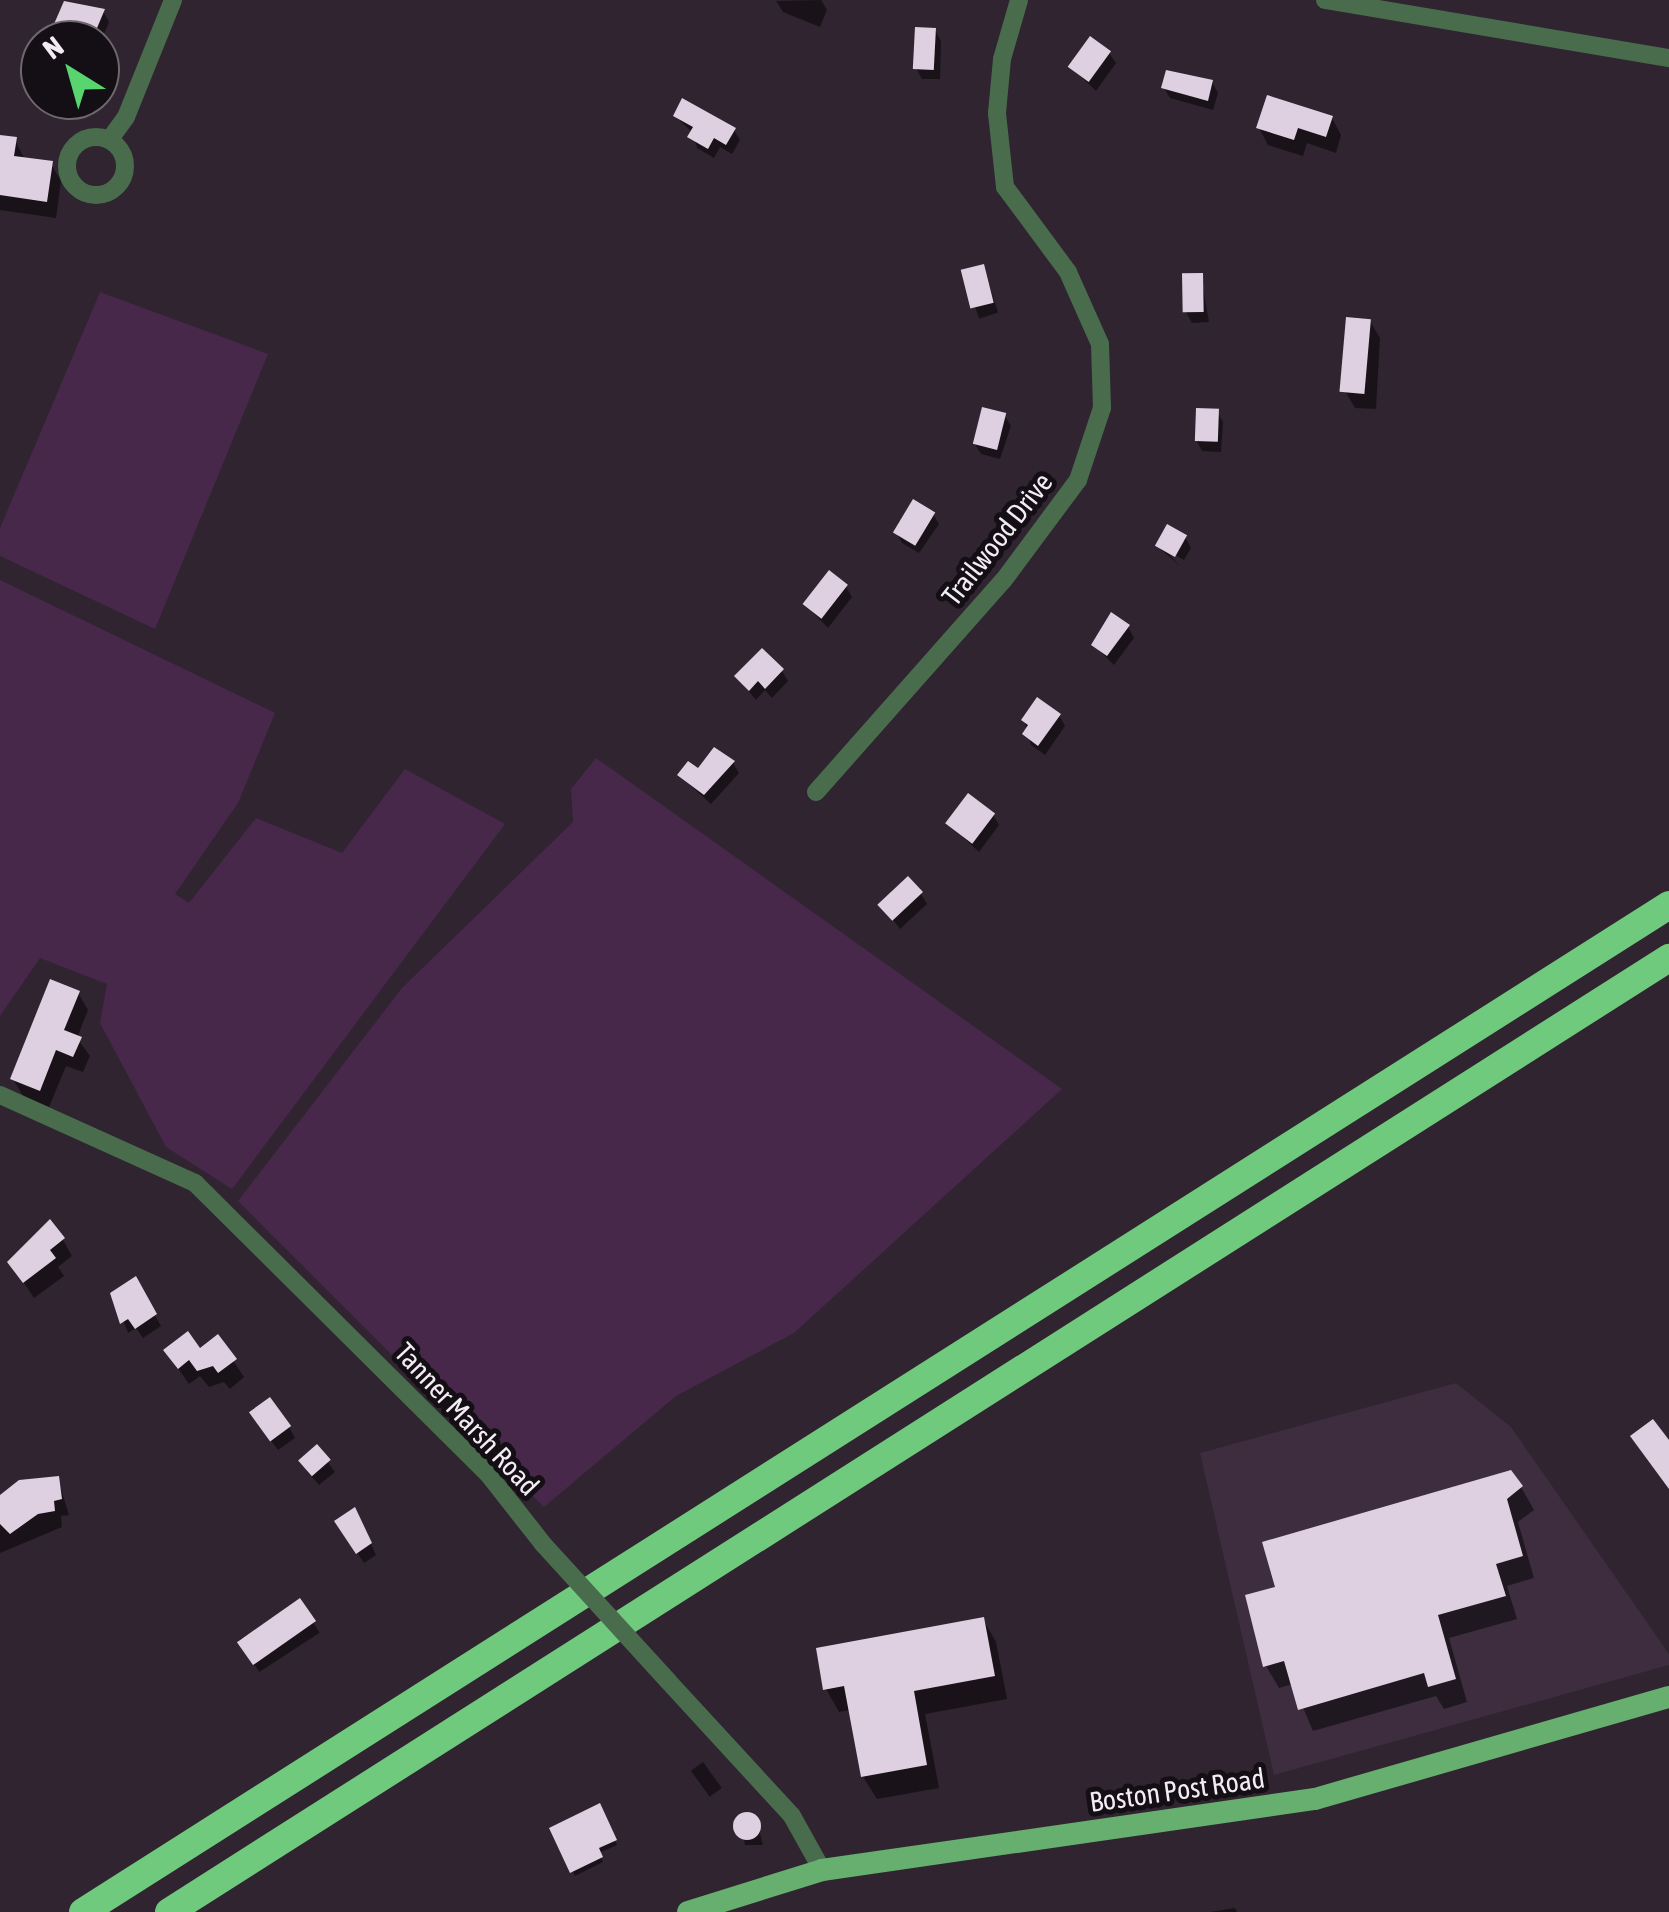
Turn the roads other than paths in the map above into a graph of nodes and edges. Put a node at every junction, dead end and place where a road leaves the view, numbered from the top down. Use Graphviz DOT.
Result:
graph roads {
  1 [pos="173,0"];
  2 [pos="1019,0"];
  3 [pos="1325,0"];
  4 [pos="1669,58"];
  5 [pos="110,139"];
  6 [pos="816,792"];
  7 [pos="1669,905"];
  8 [pos="1669,958"];
  9 [pos="0,1094"];
  10 [pos="559,1664"];
  11 [pos="1669,1696"];
  12 [pos="822,1870"];
  13 [pos="83,1912"];
  14 [pos="169,1912"];
  15 [pos="206,1912"];
  16 [pos="688,1912"];
  1 -- 5 [label="street"];
  2 -- 6 [label="street, Trailwood Drive"];
  3 -- 4 [label="street"];
  7 -- 13 [label="highway"];
  8 -- 10 [label="highway"];
  9 -- 12 [label="street, Tanner Marsh Road, bridge"];
  10 -- 14 [label="highway"];
  10 -- 15 [label="highway"];
  11 -- 12 [label="main road, Boston Post Road"];
  12 -- 16 [label="main road, Boston Post Road"];
}
